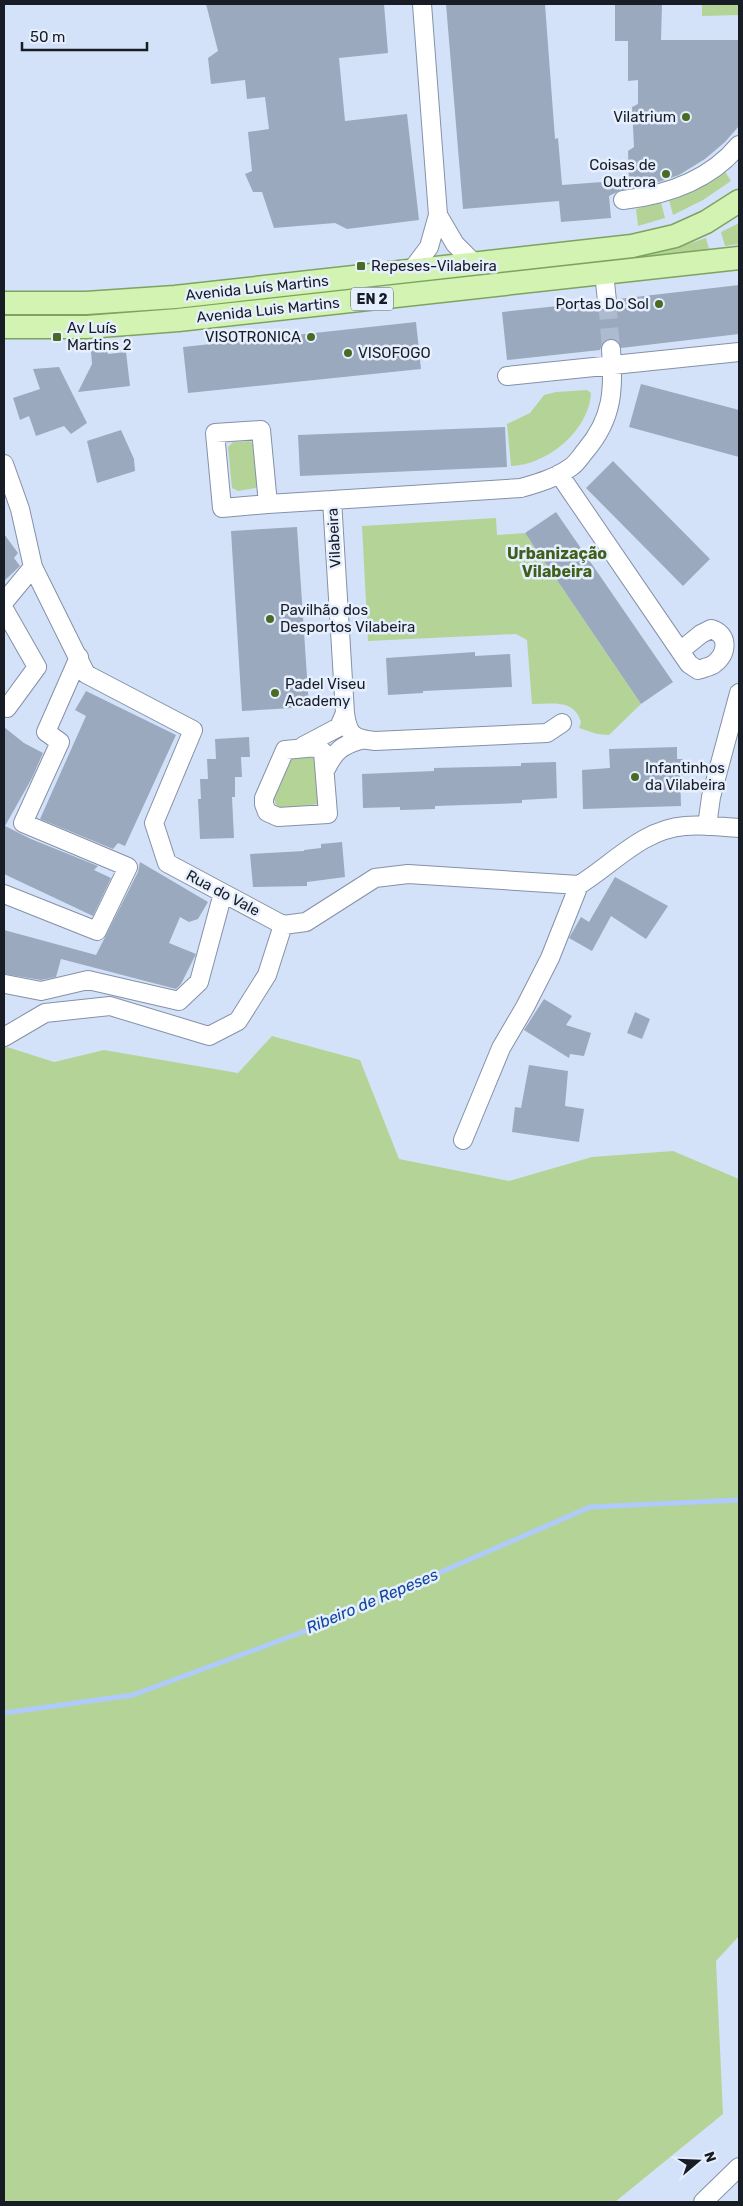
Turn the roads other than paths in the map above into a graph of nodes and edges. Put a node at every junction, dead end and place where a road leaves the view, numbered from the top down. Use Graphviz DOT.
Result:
graph roads {
  1 [pos="422,4"];
  2 [pos="739,146"];
  3 [pos="624,200"];
  4 [pos="739,201"];
  5 [pos="438,215"];
  6 [pos="739,258"];
  7 [pos="474,264"];
  8 [pos="411,271"];
  9 [pos="604,273"];
  10 [pos="607,300"];
  11 [pos="4,304"];
  12 [pos="6,328"];
  13 [pos="739,352"];
  14 [pos="612,357"];
  15 [pos="507,376"];
  16 [pos="4,464"];
  17 [pos="559,474"];
  18 [pos="332,500"];
  19 [pos="268,504"];
  20 [pos="33,567"];
  21 [pos="4,602"];
  22 [pos="4,609"];
  23 [pos="8,632"];
  24 [pos="680,651"];
  25 [pos="79,657"];
  26 [pos="739,693"];
  27 [pos="8,708"];
  28 [pos="345,713"];
  29 [pos="562,723"];
  30 [pos="360,740"];
  31 [pos="296,749"];
  32 [pos="326,768"];
  33 [pos="707,826"];
  34 [pos="739,828"];
  35 [pos="579,885"];
  36 [pos="223,893"];
  37 [pos="4,894"];
  38 [pos="283,925"];
  39 [pos="5,984"];
  40 [pos="4,1037"];
  41 [pos="463,1140"];
  42 [pos="739,2167"];
  43 [pos="703,2202"];
  1 -- 5 [label="street"];
  2 -- 3 [label="street"];
  4 -- 7 [label="main road, Avenida Luís Martins / EN 2"];
  5 -- 7 [label="street"];
  5 -- 8 [label="street"];
  6 -- 9 [label="main road, Avenida Luis Martins / EN 2"];
  7 -- 8 [label="main road, Avenida Luís Martins / EN 2"];
  8 -- 11 [label="main road, Avenida Luís Martins / EN 2"];
  9 -- 10 [label="street"];
  9 -- 12 [label="main road, Avenida Luis Martins / EN 2"];
  13 -- 14 [label="street"];
  14 -- 15 [label="street"];
  14 -- 17 [label="street, Vilabeira"];
  16 -- 20 [label="street, Rua do Vale"];
  17 -- 18 [label="street, Vilabeira"];
  17 -- 24 [label="street"];
  18 -- 19 [label="street"];
  18 -- 28 [label="street, Vilabeira"];
  19 -- 19 [label="street"];
  20 -- 21 [label="street"];
  20 -- 25 [label="street, Rua do Vale"];
  22 -- 23 [label="street"];
  23 -- 27 [label="street"];
  25 -- 36 [label="street, Rua do Vale"];
  25 -- 37 [label="street"];
  26 -- 33 [label="street"];
  28 -- 30 [label="street, Vilabeira"];
  28 -- 31 [label="street"];
  29 -- 30 [label="street"];
  30 -- 32 [label="street"];
  31 -- 32 [label="street"];
  31 -- 32 [label="street"];
  33 -- 34 [label="street"];
  33 -- 35 [label="street"];
  35 -- 38 [label="street"];
  35 -- 41 [label="street"];
  36 -- 38 [label="street, Rua do Vale"];
  36 -- 39 [label="street"];
  38 -- 40 [label="street"];
  42 -- 43 [label="street"];
}
